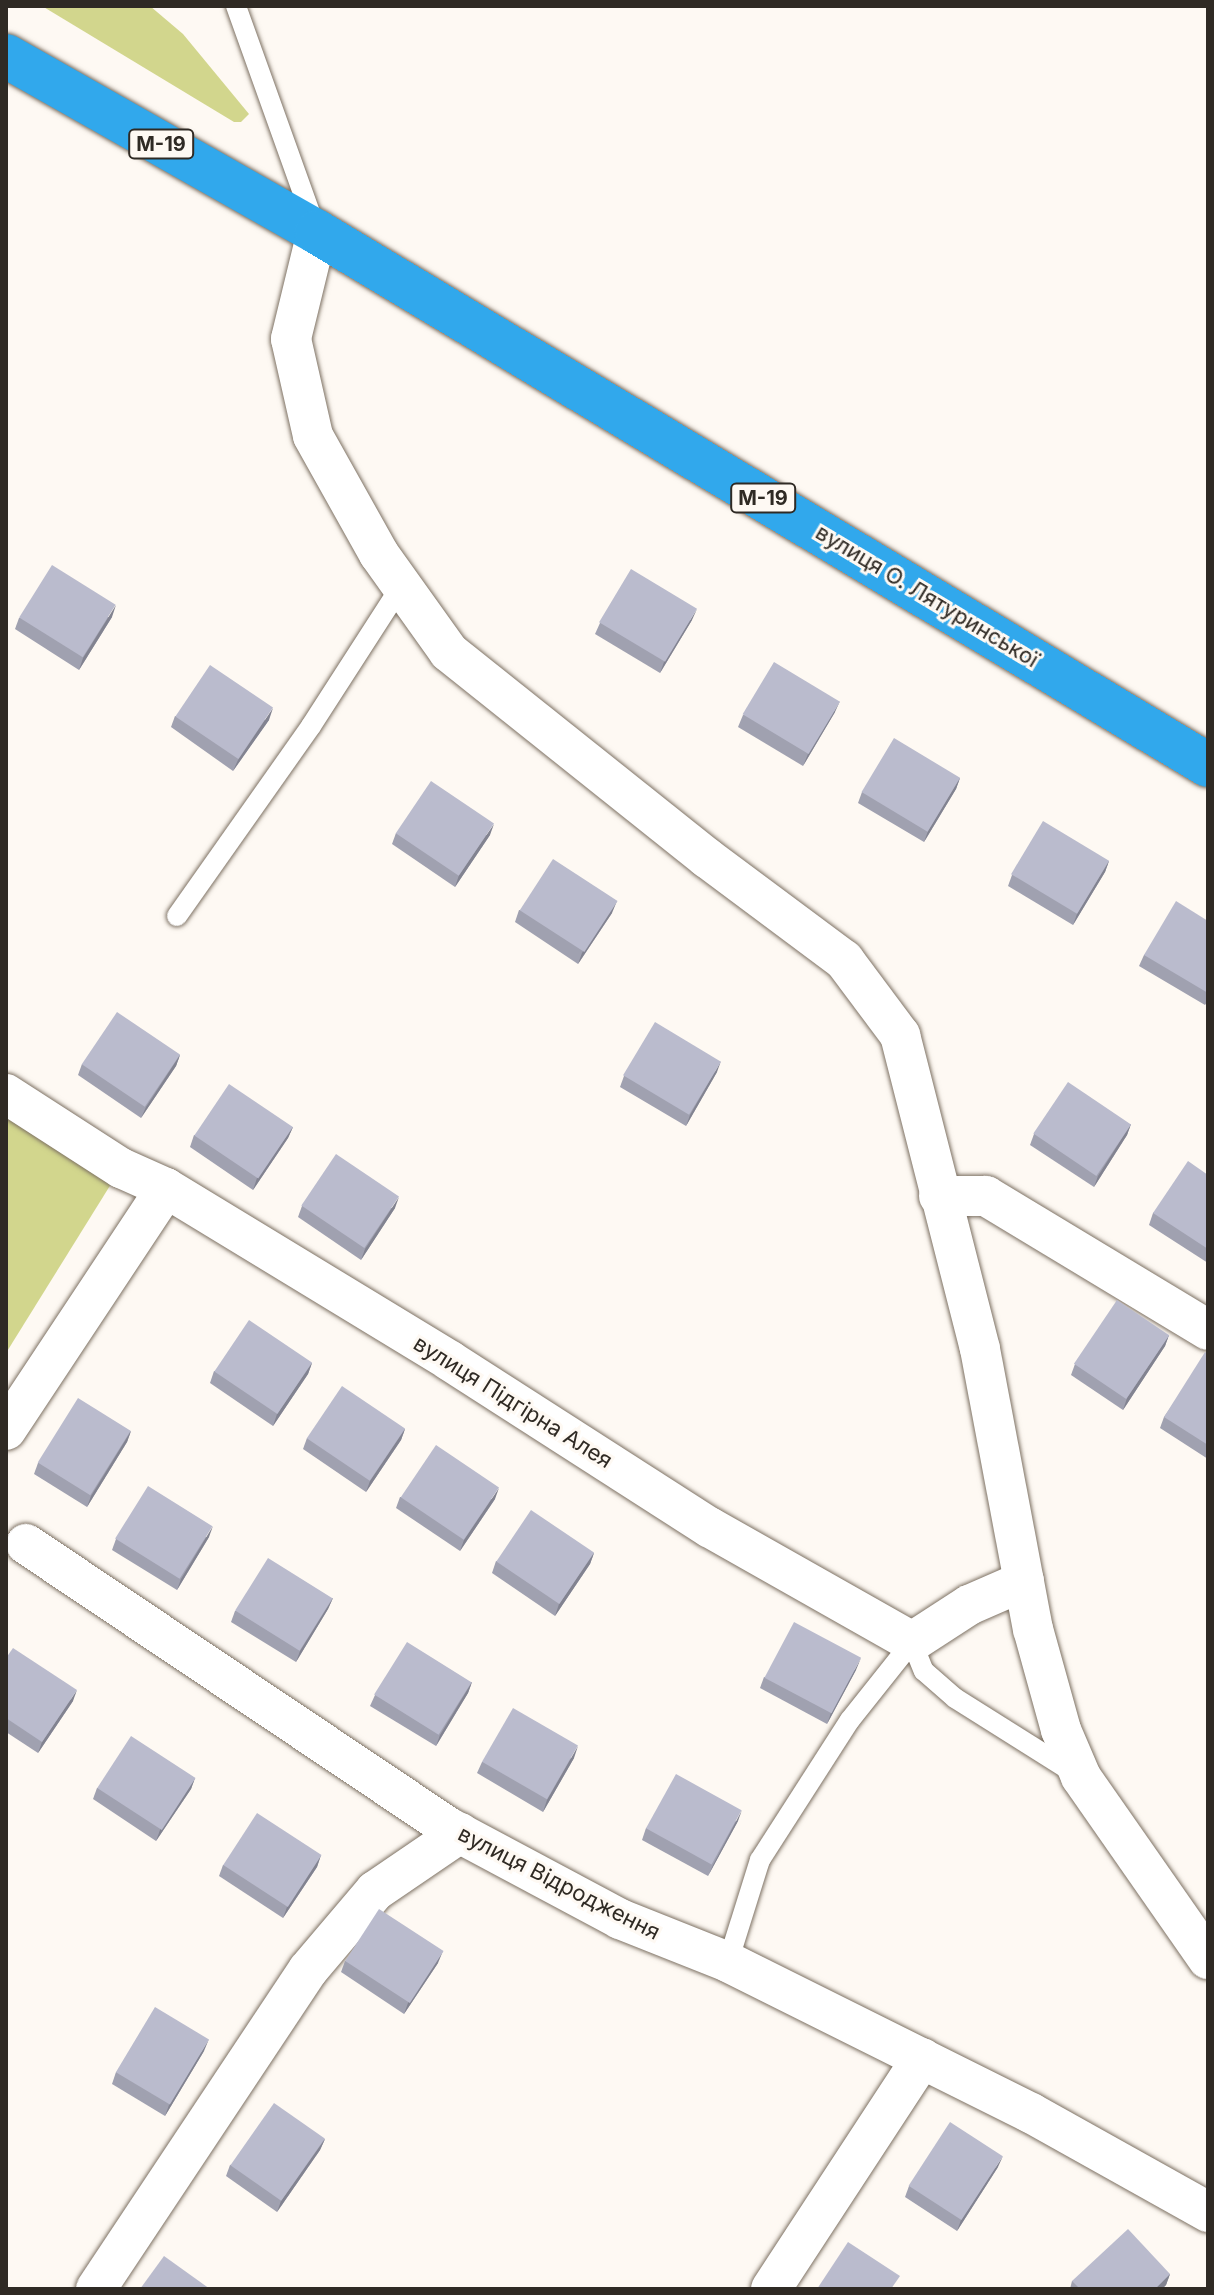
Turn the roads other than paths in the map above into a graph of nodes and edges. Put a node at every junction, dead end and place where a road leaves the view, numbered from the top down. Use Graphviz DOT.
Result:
graph roads {
  1 [pos="236,6"];
  2 [pos="6,56"];
  3 [pos="317,232"];
  4 [pos="402,585"];
  5 [pos="1208,765"];
  6 [pos="177,916"];
  7 [pos="6,1094"];
  8 [pos="166,1188"];
  9 [pos="939,1196"];
  10 [pos="1208,1330"];
  11 [pos="6,1430"];
  12 [pos="16,1542"];
  13 [pos="1024,1581"];
  14 [pos="912,1642"];
  15 [pos="1081,1777"];
  16 [pos="460,1833"];
  17 [pos="1208,1959"];
  18 [pos="728,1962"];
  19 [pos="922,2058"];
  20 [pos="1208,2212"];
  21 [pos="96,2289"];
  22 [pos="771,2289"];
  1 -- 3 [label="lane"];
  2 -- 3 [label="highway, М-19"];
  3 -- 4 [label="street"];
  3 -- 5 [label="highway, вулиця О. Лятуринської / М-19"];
  4 -- 6 [label="lane"];
  4 -- 9 [label="street"];
  7 -- 8 [label="street, вулиця Підгірна Алея"];
  8 -- 11 [label="street"];
  8 -- 14 [label="street, вулиця Підгірна Алея"];
  9 -- 10 [label="street"];
  9 -- 13 [label="street"];
  12 -- 16 [label="street, вулиця Відродження"];
  13 -- 14 [label="street"];
  13 -- 15 [label="street"];
  14 -- 15 [label="lane"];
  14 -- 18 [label="lane"];
  15 -- 17 [label="street"];
  16 -- 18 [label="street, вулиця Відродження"];
  16 -- 21 [label="street"];
  18 -- 19 [label="street, вулиця Відродження"];
  19 -- 20 [label="street, вулиця Відродження"];
  19 -- 22 [label="street"];
}
